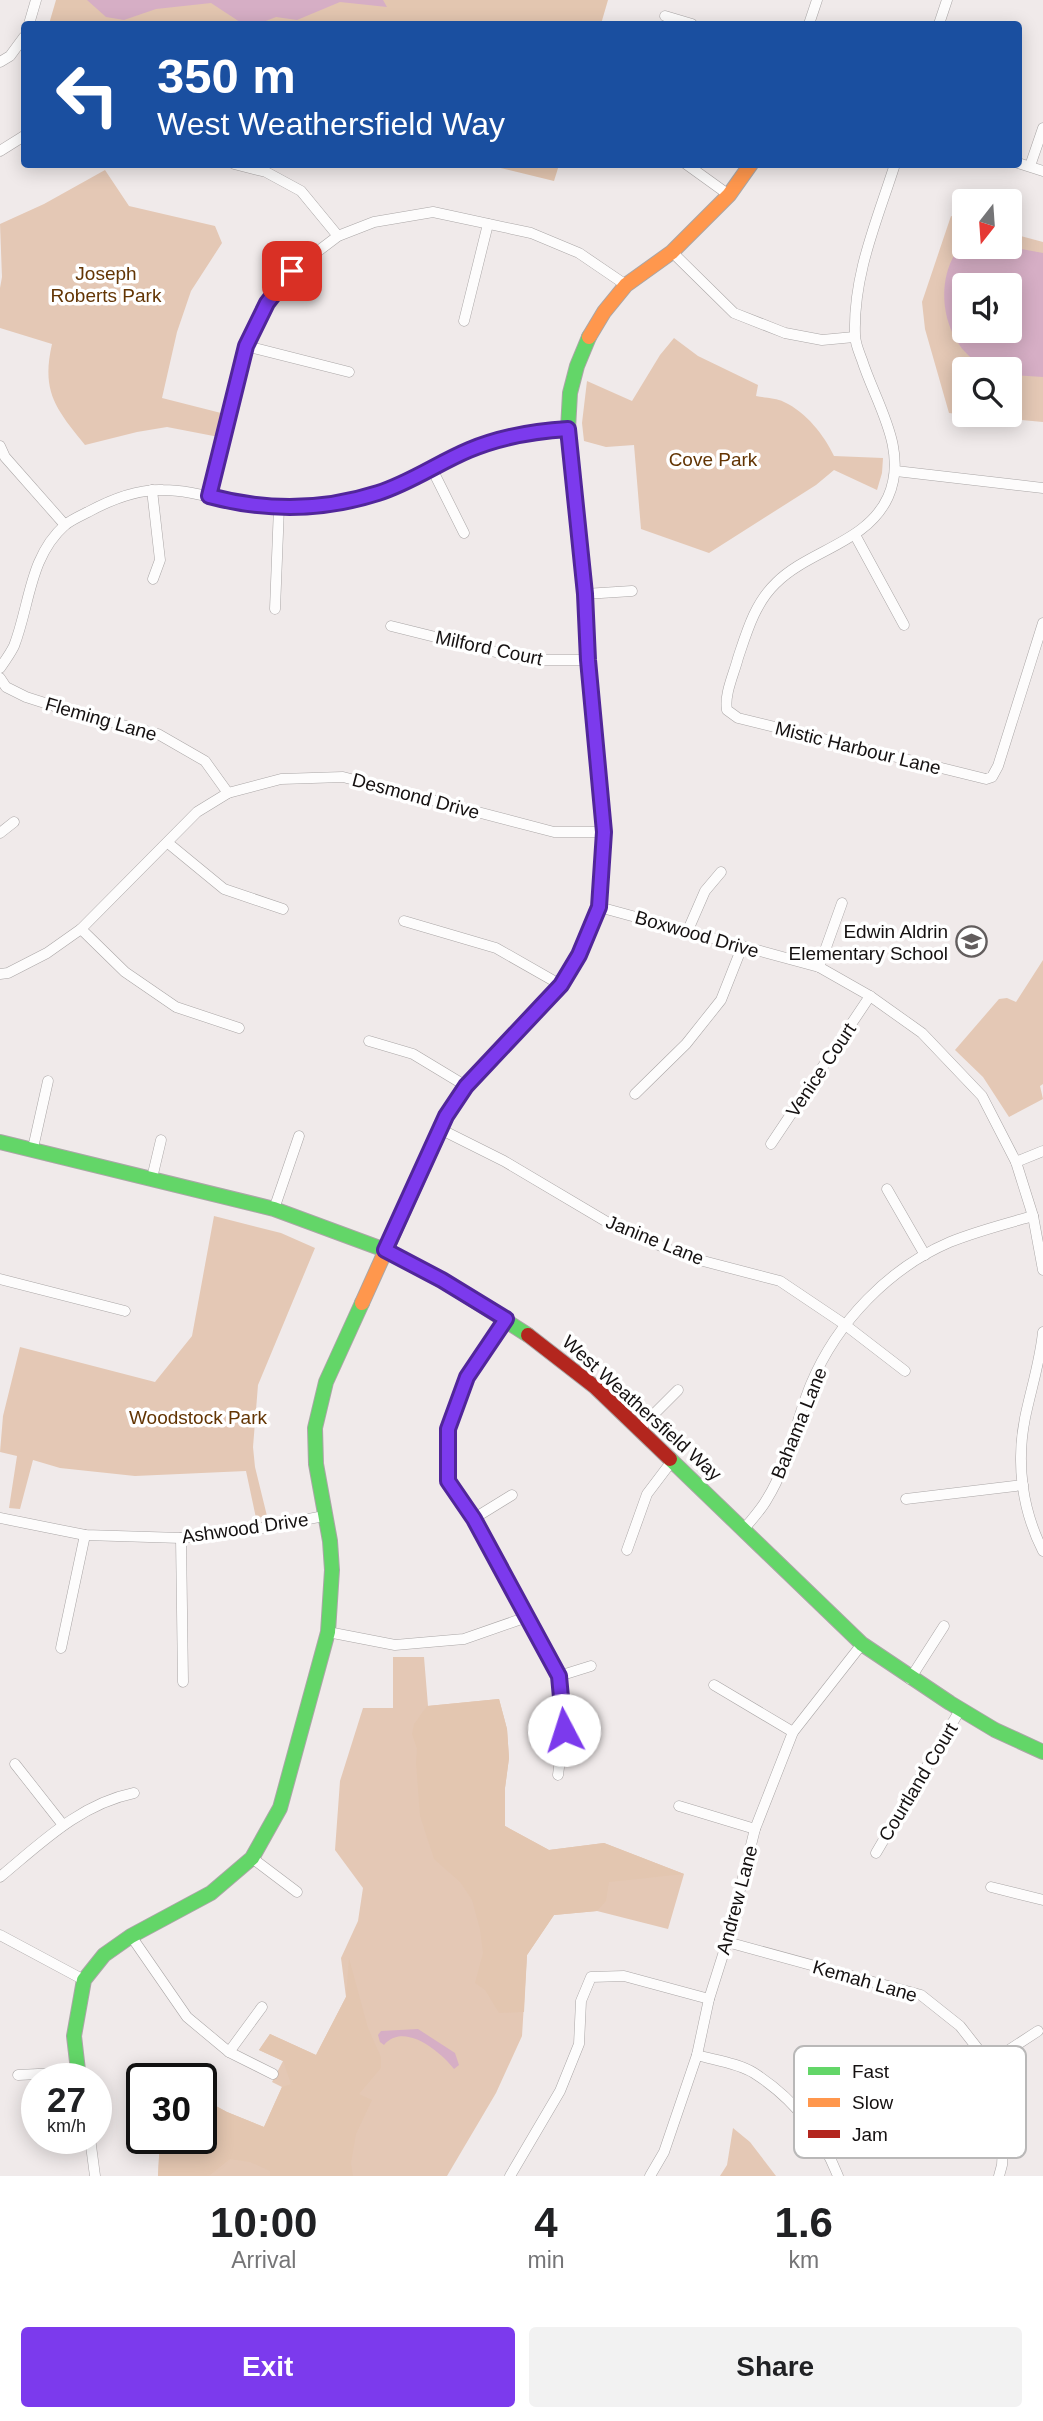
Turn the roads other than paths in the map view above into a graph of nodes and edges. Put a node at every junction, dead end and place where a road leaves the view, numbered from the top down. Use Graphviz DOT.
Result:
graph roads {
  1 [pos="36,0"];
  2 [pos="817,0"];
  3 [pos="947,0"];
  4 [pos="665,16"];
  5 [pos="30,21"];
  6 [pos="682,21"];
  7 [pos="810,21"];
  8 [pos="940,21"];
  9 [pos="21,43"];
  10 [pos="0,62"];
  11 [pos="1043,128"];
  12 [pos="21,138"];
  13 [pos="0,151"];
  14 [pos="1022,164"];
  15 [pos="1030,166"];
  16 [pos="250,168"];
  17 [pos="692,168"];
  18 [pos="748,168"];
  19 [pos="894,168"];
  20 [pos="1043,171"];
  21 [pos="729,195"];
  22 [pos="488,223"];
  23 [pos="338,236"];
  24 [pos="672,252"];
  25 [pos="626,285"];
  26 [pos="464,321"];
  27 [pos="854,337"];
  28 [pos="246,346"];
  29 [pos="349,372"];
  30 [pos="568,429"];
  31 [pos="0,446"];
  32 [pos="3,459"];
  33 [pos="432,468"];
  34 [pos="896,471"];
  35 [pos="1043,488"];
  36 [pos="152,490"];
  37 [pos="209,496"];
  38 [pos="279,508"];
  39 [pos="65,524"];
  40 [pos="464,533"];
  41 [pos="855,535"];
  42 [pos="153,579"];
  43 [pos="632,591"];
  44 [pos="585,594"];
  45 [pos="275,609"];
  46 [pos="1043,623"];
  47 [pos="904,625"];
  48 [pos="391,626"];
  49 [pos="588,660"];
  50 [pos="0,668"];
  51 [pos="0,678"];
  52 [pos="228,793"];
  53 [pos="14,822"];
  54 [pos="604,832"];
  55 [pos="0,833"];
  56 [pos="168,843"];
  57 [pos="721,872"];
  58 [pos="842,903"];
  59 [pos="599,907"];
  60 [pos="282,909"];
  61 [pos="404,921"];
  62 [pos="81,929"];
  63 [pos="688,930"];
  64 [pos="743,947"];
  65 [pos="818,967"];
  66 [pos="0,974"];
  67 [pos="561,985"];
  68 [pos="870,996"];
  69 [pos="239,1028"];
  70 [pos="369,1041"];
  71 [pos="48,1081"];
  72 [pos="466,1086"];
  73 [pos="635,1094"];
  74 [pos="440,1129"];
  75 [pos="299,1136"];
  76 [pos="161,1140"];
  77 [pos="0,1142"];
  78 [pos="771,1144"];
  79 [pos="33,1148"];
  80 [pos="1043,1152"];
  81 [pos="1016,1162"];
  82 [pos="152,1178"];
  83 [pos="887,1189"];
  84 [pos="274,1209"];
  85 [pos="1032,1216"];
  86 [pos="385,1250"];
  87 [pos="925,1255"];
  88 [pos="1043,1270"];
  89 [pos="0,1279"];
  90 [pos="125,1311"];
  91 [pos="506,1319"];
  92 [pos="844,1324"];
  93 [pos="1043,1332"];
  94 [pos="905,1371"];
  95 [pos="678,1390"];
  96 [pos="639,1429"];
  97 [pos="672,1461"];
  98 [pos="1023,1486"];
  99 [pos="512,1495"];
  100 [pos="906,1499"];
  101 [pos="324,1516"];
  102 [pos="0,1518"];
  103 [pos="474,1519"];
  104 [pos="744,1529"];
  105 [pos="85,1535"];
  106 [pos="181,1538"];
  107 [pos="627,1550"];
  108 [pos="1043,1551"];
  109 [pos="527,1617"];
  110 [pos="944,1626"];
  111 [pos="328,1632"];
  112 [pos="862,1644"];
  113 [pos="61,1648"];
  114 [pos="591,1666"];
  115 [pos="559,1676"];
  116 [pos="910,1679"];
  117 [pos="183,1682"];
  118 [pos="714,1685"];
  119 [pos="960,1710"];
  120 [pos="793,1731"];
  121 [pos="1043,1752"];
  122 [pos="15,1764"];
  123 [pos="558,1775"];
  124 [pos="134,1793"];
  125 [pos="679,1806"];
  126 [pos="63,1825"];
  127 [pos="755,1829"];
  128 [pos="876,1853"];
  129 [pos="252,1858"];
  130 [pos="0,1877"];
  131 [pos="991,1887"];
  132 [pos="297,1892"];
  133 [pos="1043,1900"];
  134 [pos="0,1936"];
  135 [pos="131,1936"];
  136 [pos="727,1942"];
  137 [pos="85,1980"];
  138 [pos="709,1999"];
  139 [pos="262,2007"];
  140 [pos="1038,2031"];
  141 [pos="976,2046"];
  142 [pos="1015,2046"];
  143 [pos="229,2052"];
  144 [pos="697,2054"];
  145 [pos="77,2063"];
  146 [pos="273,2074"];
  147 [pos="794,2105"];
  148 [pos="92,2154"];
  149 [pos="831,2158"];
  150 [pos="1002,2158"];
  151 [pos="95,2176"];
  152 [pos="510,2176"];
  153 [pos="650,2176"];
  154 [pos="838,2176"];
  155 [pos="999,2176"];
  1 -- 5 [label="street"];
  2 -- 7 [label="street"];
  3 -- 8 [label="street"];
  4 -- 6 [label="street"];
  9 -- 10 [label="street"];
  11 -- 15 [label="street"];
  12 -- 13 [label="street"];
  14 -- 15 [label="street"];
  15 -- 20 [label="street"];
  16 -- 23 [label="street"];
  17 -- 21 [label="street"];
  18 -- 21 [label="street"];
  19 -- 27 [label="street"];
  21 -- 24 [label="street"];
  22 -- 23 [label="street"];
  22 -- 25 [label="street"];
  22 -- 26 [label="street"];
  23 -- 28 [label="street"];
  24 -- 25 [label="street"];
  24 -- 27 [label="street"];
  25 -- 30 [label="street"];
  27 -- 34 [label="street"];
  28 -- 29 [label="street"];
  28 -- 37 [label="street"];
  30 -- 33 [label="street"];
  30 -- 44 [label="street"];
  31 -- 32 [label="street"];
  32 -- 39 [label="street"];
  33 -- 38 [label="street"];
  33 -- 40 [label="street"];
  34 -- 35 [label="street"];
  34 -- 41 [label="street"];
  36 -- 37 [label="street"];
  36 -- 39 [label="street"];
  36 -- 42 [label="street"];
  37 -- 38 [label="street"];
  38 -- 45 [label="street"];
  39 -- 50 [label="street"];
  41 -- 46 [label="street, Mistic Harbour Lane"];
  41 -- 47 [label="street"];
  43 -- 44 [label="street"];
  44 -- 49 [label="street"];
  48 -- 49 [label="street, Milford Court"];
  49 -- 54 [label="street"];
  51 -- 52 [label="street, Fleming Lane"];
  52 -- 54 [label="street, Desmond Drive"];
  52 -- 56 [label="street, Desmond Drive"];
  53 -- 55 [label="street"];
  54 -- 59 [label="street"];
  56 -- 60 [label="street"];
  56 -- 62 [label="street, Desmond Drive"];
  57 -- 63 [label="street"];
  58 -- 65 [label="street"];
  59 -- 63 [label="street, Boxwood Drive"];
  59 -- 67 [label="street"];
  61 -- 67 [label="street"];
  62 -- 66 [label="street, Desmond Drive"];
  62 -- 69 [label="street"];
  63 -- 64 [label="street, Boxwood Drive"];
  64 -- 65 [label="street, Boxwood Drive"];
  64 -- 73 [label="street"];
  65 -- 68 [label="street, Boxwood Drive"];
  67 -- 72 [label="street"];
  68 -- 78 [label="street, Venice Court"];
  68 -- 81 [label="street, Boxwood Drive"];
  70 -- 72 [label="street"];
  71 -- 79 [label="street"];
  72 -- 74 [label="street"];
  74 -- 86 [label="street"];
  74 -- 92 [label="street, Janine Lane"];
  75 -- 84 [label="street"];
  76 -- 82 [label="street"];
  77 -- 79 [label="street, West Weathersfield Way"];
  79 -- 82 [label="street, West Weathersfield Way"];
  80 -- 81 [label="street"];
  81 -- 85 [label="street, Boxwood Drive"];
  82 -- 84 [label="street, West Weathersfield Way"];
  83 -- 87 [label="street"];
  84 -- 86 [label="street, West Weathersfield Way"];
  85 -- 87 [label="street, Bahama Lane"];
  85 -- 88 [label="street, Boxwood Drive"];
  86 -- 91 [label="street, West Weathersfield Way"];
  86 -- 101 [label="street"];
  87 -- 92 [label="street, Bahama Lane"];
  89 -- 90 [label="street"];
  91 -- 96 [label="street, West Weathersfield Way"];
  91 -- 103 [label="street"];
  92 -- 94 [label="street, Janine Lane"];
  92 -- 104 [label="street, Bahama Lane"];
  93 -- 98 [label="street"];
  95 -- 96 [label="street"];
  96 -- 97 [label="street, West Weathersfield Way"];
  97 -- 104 [label="street, West Weathersfield Way"];
  97 -- 107 [label="street"];
  98 -- 100 [label="street"];
  98 -- 108 [label="street"];
  99 -- 103 [label="street"];
  101 -- 106 [label="street, Ashwood Drive"];
  101 -- 111 [label="street"];
  102 -- 105 [label="street, Ashwood Drive"];
  103 -- 109 [label="street"];
  104 -- 112 [label="street, West Weathersfield Way"];
  105 -- 106 [label="street, Ashwood Drive"];
  105 -- 113 [label="street"];
  106 -- 117 [label="street"];
  109 -- 111 [label="street"];
  109 -- 115 [label="street"];
  110 -- 116 [label="street"];
  111 -- 129 [label="street"];
  112 -- 116 [label="street, West Weathersfield Way"];
  112 -- 120 [label="street, Andrew Lane"];
  114 -- 115 [label="street"];
  115 -- 123 [label="street"];
  116 -- 119 [label="street, West Weathersfield Way"];
  118 -- 120 [label="street"];
  119 -- 121 [label="street, West Weathersfield Way"];
  119 -- 128 [label="street, Courtland Court"];
  120 -- 127 [label="street, Andrew Lane"];
  122 -- 126 [label="street"];
  124 -- 126 [label="street"];
  125 -- 127 [label="street"];
  126 -- 130 [label="street"];
  127 -- 136 [label="street, Andrew Lane"];
  129 -- 132 [label="street"];
  129 -- 135 [label="street"];
  131 -- 133 [label="street"];
  134 -- 137 [label="street"];
  135 -- 137 [label="street"];
  135 -- 143 [label="street"];
  136 -- 138 [label="street, Andrew Lane"];
  136 -- 141 [label="street, Kemah Lane"];
  137 -- 145 [label="street"];
  138 -- 144 [label="street, Andrew Lane"];
  138 -- 152 [label="street"];
  139 -- 143 [label="street"];
  140 -- 142 [label="street"];
  143 -- 146 [label="street"];
  144 -- 147 [label="street"];
  144 -- 153 [label="street, Andrew Lane"];
  148 -- 151 [label="street"];
  149 -- 154 [label="street"];
  150 -- 155 [label="street, Kemah Lane"];
}
